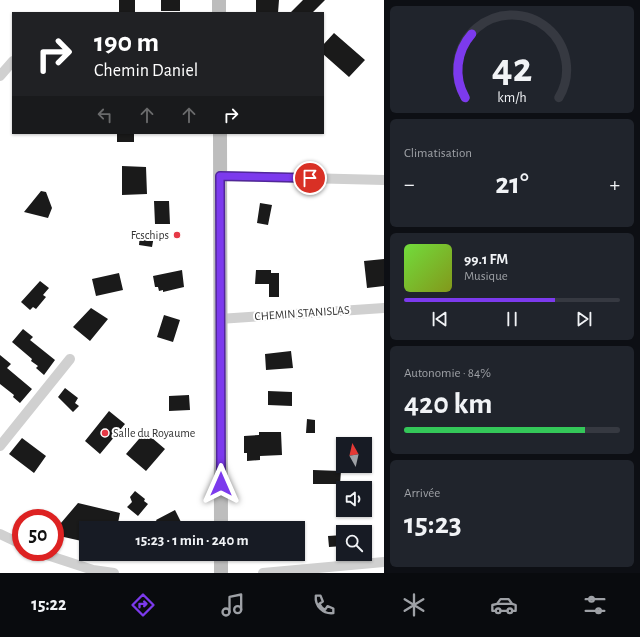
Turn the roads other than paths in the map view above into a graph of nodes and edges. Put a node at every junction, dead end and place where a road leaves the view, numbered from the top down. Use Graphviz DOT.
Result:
graph roads {
  1 [pos="219,0"];
  2 [pos="219,12"];
  3 [pos="12,62"];
  4 [pos="0,76"];
  5 [pos="220,134"];
  6 [pos="220,176"];
  7 [pos="384,180"];
  8 [pos="384,308"];
  9 [pos="219,319"];
  10 [pos="70,359"];
  11 [pos="0,446"];
  12 [pos="221,521"];
  13 [pos="0,534"];
  14 [pos="12,540"];
  15 [pos="64,561"];
  16 [pos="221,561"];
  17 [pos="384,562"];
  18 [pos="114,573"];
  19 [pos="221,573"];
  20 [pos="263,573"];
  1 -- 2 [label="main road"];
  3 -- 4 [label="street"];
  5 -- 6 [label="main road"];
  6 -- 7 [label="street"];
  6 -- 9 [label="main road"];
  8 -- 9 [label="street, CHEMIN STANISLAS"];
  9 -- 12 [label="main road"];
  10 -- 11 [label="street"];
  13 -- 14 [label="street"];
  15 -- 18 [label="street"];
  16 -- 19 [label="main road"];
  17 -- 20 [label="street"];
}
